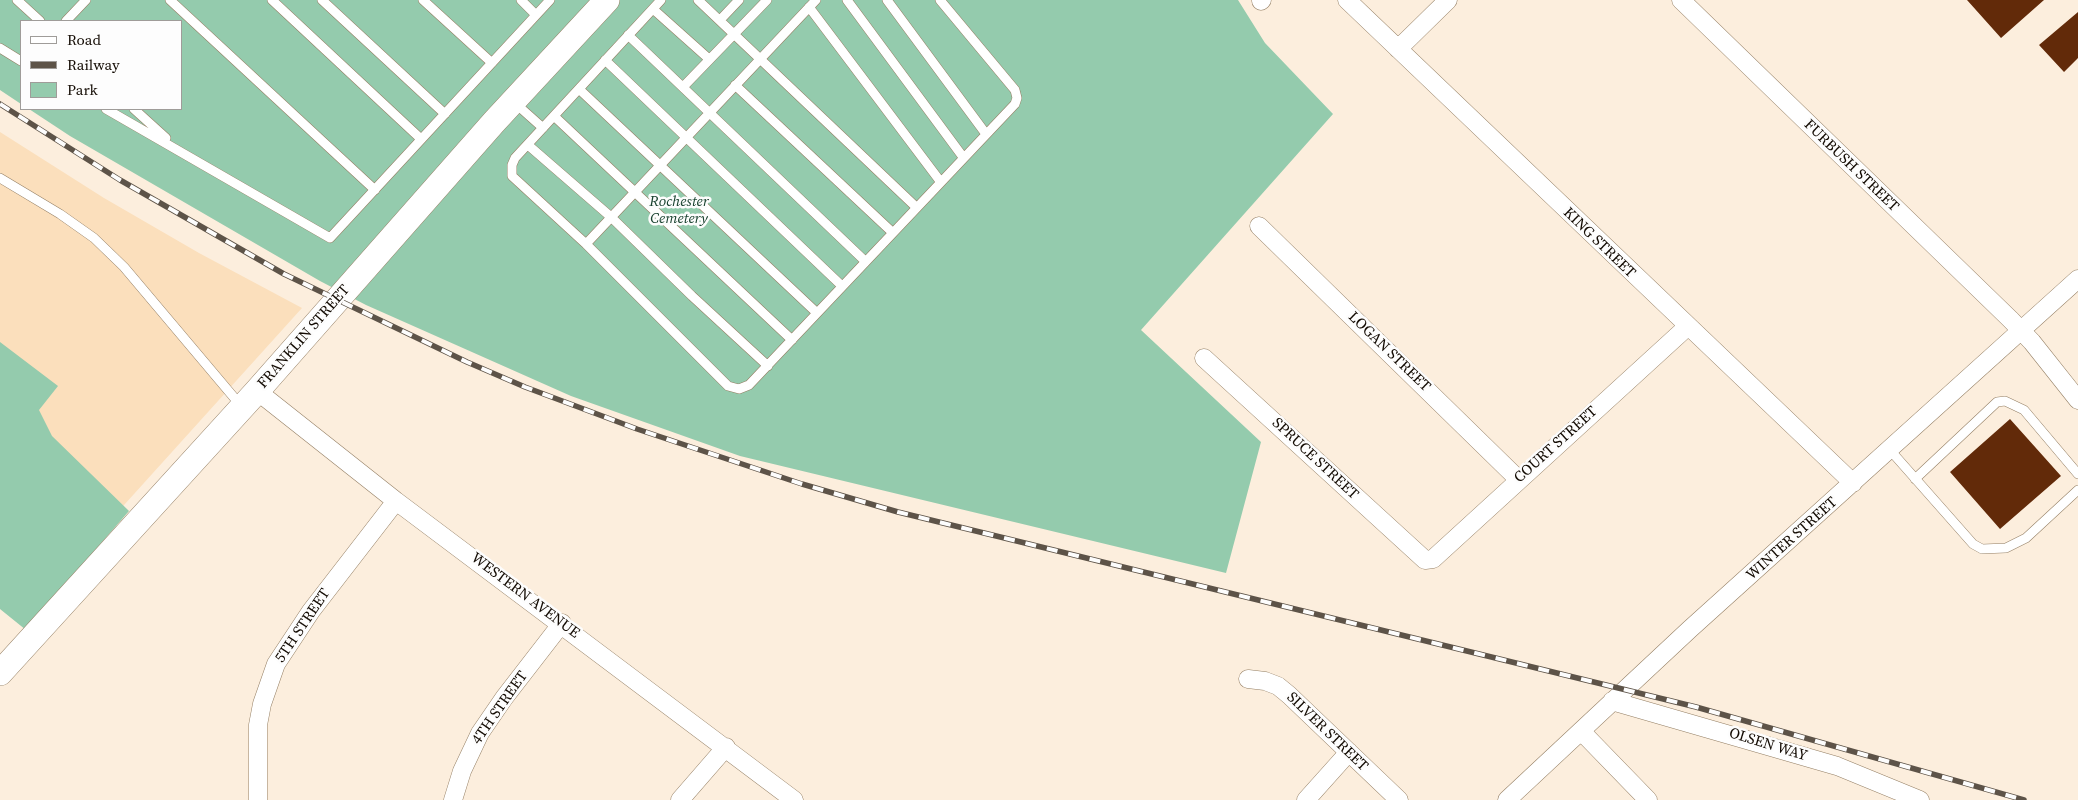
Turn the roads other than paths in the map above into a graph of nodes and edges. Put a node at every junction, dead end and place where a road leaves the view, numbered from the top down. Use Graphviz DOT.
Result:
graph roads {
  1 [pos="17,0"];
  2 [pos="86,0"];
  3 [pos="170,0"];
  4 [pos="272,0"];
  5 [pos="322,0"];
  6 [pos="423,0"];
  7 [pos="520,0"];
  8 [pos="550,0"];
  9 [pos="607,0"];
  10 [pos="661,0"];
  11 [pos="739,0"];
  12 [pos="767,0"];
  13 [pos="816,0"];
  14 [pos="846,0"];
  15 [pos="887,0"];
  16 [pos="940,0"];
  17 [pos="1347,0"];
  18 [pos="1448,0"];
  19 [pos="1681,0"];
  20 [pos="703,1"];
  21 [pos="809,7"];
  22 [pos="653,9"];
  23 [pos="536,15"];
  24 [pos="39,20"];
  25 [pos="67,20"];
  26 [pos="720,20"];
  27 [pos="733,33"];
  28 [pos="628,35"];
  29 [pos="0,48"];
  30 [pos="1398,49"];
  31 [pos="709,59"];
  32 [pos="760,59"];
  33 [pos="20,60"];
  34 [pos="605,60"];
  35 [pos="492,63"];
  36 [pos="735,85"];
  37 [pos="683,87"];
  38 [pos="579,89"];
  39 [pos="513,102"];
  40 [pos="108,110"];
  41 [pos="135,110"];
  42 [pos="710,112"];
  43 [pos="445,114"];
  44 [pos="554,116"];
  45 [pos="543,128"];
  46 [pos="986,134"];
  47 [pos="686,137"];
  48 [pos="422,139"];
  49 [pos="528,144"];
  50 [pos="177,148"];
  51 [pos="963,157"];
  52 [pos="660,165"];
  53 [pos="0,178"];
  54 [pos="940,182"];
  55 [pos="374,190"];
  56 [pos="634,193"];
  57 [pos="916,207"];
  58 [pos="611,217"];
  59 [pos="1259,226"];
  60 [pos="892,232"];
  61 [pos="586,244"];
  62 [pos="865,261"];
  63 [pos="2078,279"];
  64 [pos="842,286"];
  65 [pos="817,313"];
  66 [pos="1687,327"];
  67 [pos="2022,330"];
  68 [pos="792,340"];
  69 [pos="1204,358"];
  70 [pos="768,366"];
  71 [pos="250,399"];
  72 [pos="2078,400"];
  73 [pos="1890,450"];
  74 [pos="2078,474"];
  75 [pos="1518,479"];
  76 [pos="1916,479"];
  77 [pos="1853,483"];
  78 [pos="2078,490"];
  79 [pos="396,501"];
  80 [pos="1425,560"];
  81 [pos="562,624"];
  82 [pos="0,673"];
  83 [pos="1248,679"];
  84 [pos="1612,701"];
  85 [pos="1580,731"];
  86 [pos="726,747"];
  87 [pos="1349,752"];
  88 [pos="258,800"];
  89 [pos="453,800"];
  90 [pos="680,800"];
  91 [pos="794,800"];
  92 [pos="1306,800"];
  93 [pos="1399,800"];
  94 [pos="1507,800"];
  95 [pos="1648,800"];
  96 [pos="1920,800"];
  1 -- 24 [label="lane"];
  2 -- 25 [label="lane"];
  3 -- 55 [label="lane"];
  4 -- 48 [label="lane"];
  5 -- 43 [label="lane"];
  6 -- 35 [label="lane"];
  7 -- 23 [label="lane"];
  8 -- 23 [label="lane"];
  9 -- 39 [label="street, FRANKLIN STREET"];
  10 -- 22 [label="lane"];
  11 -- 26 [label="lane"];
  12 -- 27 [label="lane"];
  13 -- 21 [label="lane"];
  14 -- 51 [label="lane"];
  15 -- 46 [label="lane"];
  16 -- 46 [label="lane"];
  17 -- 30 [label="street, KING STREET"];
  18 -- 30 [label="street"];
  19 -- 67 [label="street, FURBUSH STREET"];
  20 -- 26 [label="lane"];
  21 -- 32 [label="lane"];
  21 -- 54 [label="lane"];
  22 -- 28 [label="lane"];
  22 -- 31 [label="lane"];
  23 -- 35 [label="lane"];
  26 -- 27 [label="lane"];
  27 -- 31 [label="lane"];
  27 -- 32 [label="lane"];
  28 -- 34 [label="lane"];
  28 -- 37 [label="lane"];
  29 -- 33 [label="lane"];
  30 -- 66 [label="street, KING STREET"];
  31 -- 37 [label="lane"];
  32 -- 36 [label="lane"];
  32 -- 57 [label="lane"];
  34 -- 38 [label="lane"];
  34 -- 47 [label="lane"];
  35 -- 43 [label="lane"];
  36 -- 42 [label="lane"];
  36 -- 60 [label="lane"];
  37 -- 42 [label="lane"];
  38 -- 44 [label="lane"];
  38 -- 52 [label="lane"];
  39 -- 45 [label="lane"];
  39 -- 71 [label="street, FRANKLIN STREET"];
  40 -- 50 [label="lane"];
  41 -- 50 [label="lane"];
  42 -- 47 [label="lane"];
  42 -- 62 [label="lane"];
  43 -- 48 [label="lane"];
  44 -- 45 [label="lane"];
  44 -- 56 [label="lane"];
  45 -- 49 [label="lane"];
  46 -- 51 [label="lane"];
  47 -- 52 [label="lane"];
  47 -- 64 [label="lane"];
  48 -- 55 [label="lane"];
  49 -- 58 [label="lane"];
  49 -- 61 [label="lane"];
  50 -- 55 [label="lane"];
  51 -- 54 [label="lane"];
  52 -- 56 [label="lane"];
  52 -- 65 [label="lane"];
  53 -- 71 [label="lane"];
  54 -- 57 [label="lane"];
  56 -- 58 [label="lane"];
  56 -- 68 [label="lane"];
  57 -- 60 [label="lane"];
  58 -- 61 [label="lane"];
  58 -- 70 [label="lane"];
  59 -- 75 [label="street, LOGAN STREET"];
  60 -- 62 [label="lane"];
  61 -- 70 [label="lane"];
  62 -- 64 [label="lane"];
  63 -- 67 [label="street, WINTER STREET"];
  64 -- 65 [label="lane"];
  65 -- 68 [label="lane"];
  66 -- 75 [label="street, COURT STREET"];
  66 -- 77 [label="street, KING STREET"];
  67 -- 72 [label="street, FURBUSH STREET"];
  67 -- 73 [label="street, WINTER STREET"];
  68 -- 70 [label="lane"];
  69 -- 80 [label="street, SPRUCE STREET"];
  71 -- 79 [label="street, WESTERN AVENUE"];
  71 -- 82 [label="street, FRANKLIN STREET"];
  73 -- 76 [label="lane"];
  73 -- 77 [label="street, WINTER STREET"];
  74 -- 76 [label="lane"];
  75 -- 80 [label="street, COURT STREET"];
  76 -- 78 [label="lane"];
  77 -- 84 [label="street, WINTER STREET"];
  79 -- 81 [label="street, WESTERN AVENUE"];
  79 -- 88 [label="street, 5TH STREET"];
  81 -- 86 [label="street, WESTERN AVENUE"];
  81 -- 89 [label="street, 4TH STREET"];
  83 -- 87 [label="street, SILVER STREET"];
  84 -- 85 [label="street, WINTER STREET"];
  84 -- 96 [label="street, OLSEN WAY"];
  85 -- 94 [label="street, WINTER STREET"];
  85 -- 95 [label="street"];
  86 -- 90 [label="street"];
  86 -- 91 [label="street, WESTERN AVENUE"];
  87 -- 92 [label="street"];
  87 -- 93 [label="street, SILVER STREET"];
}
